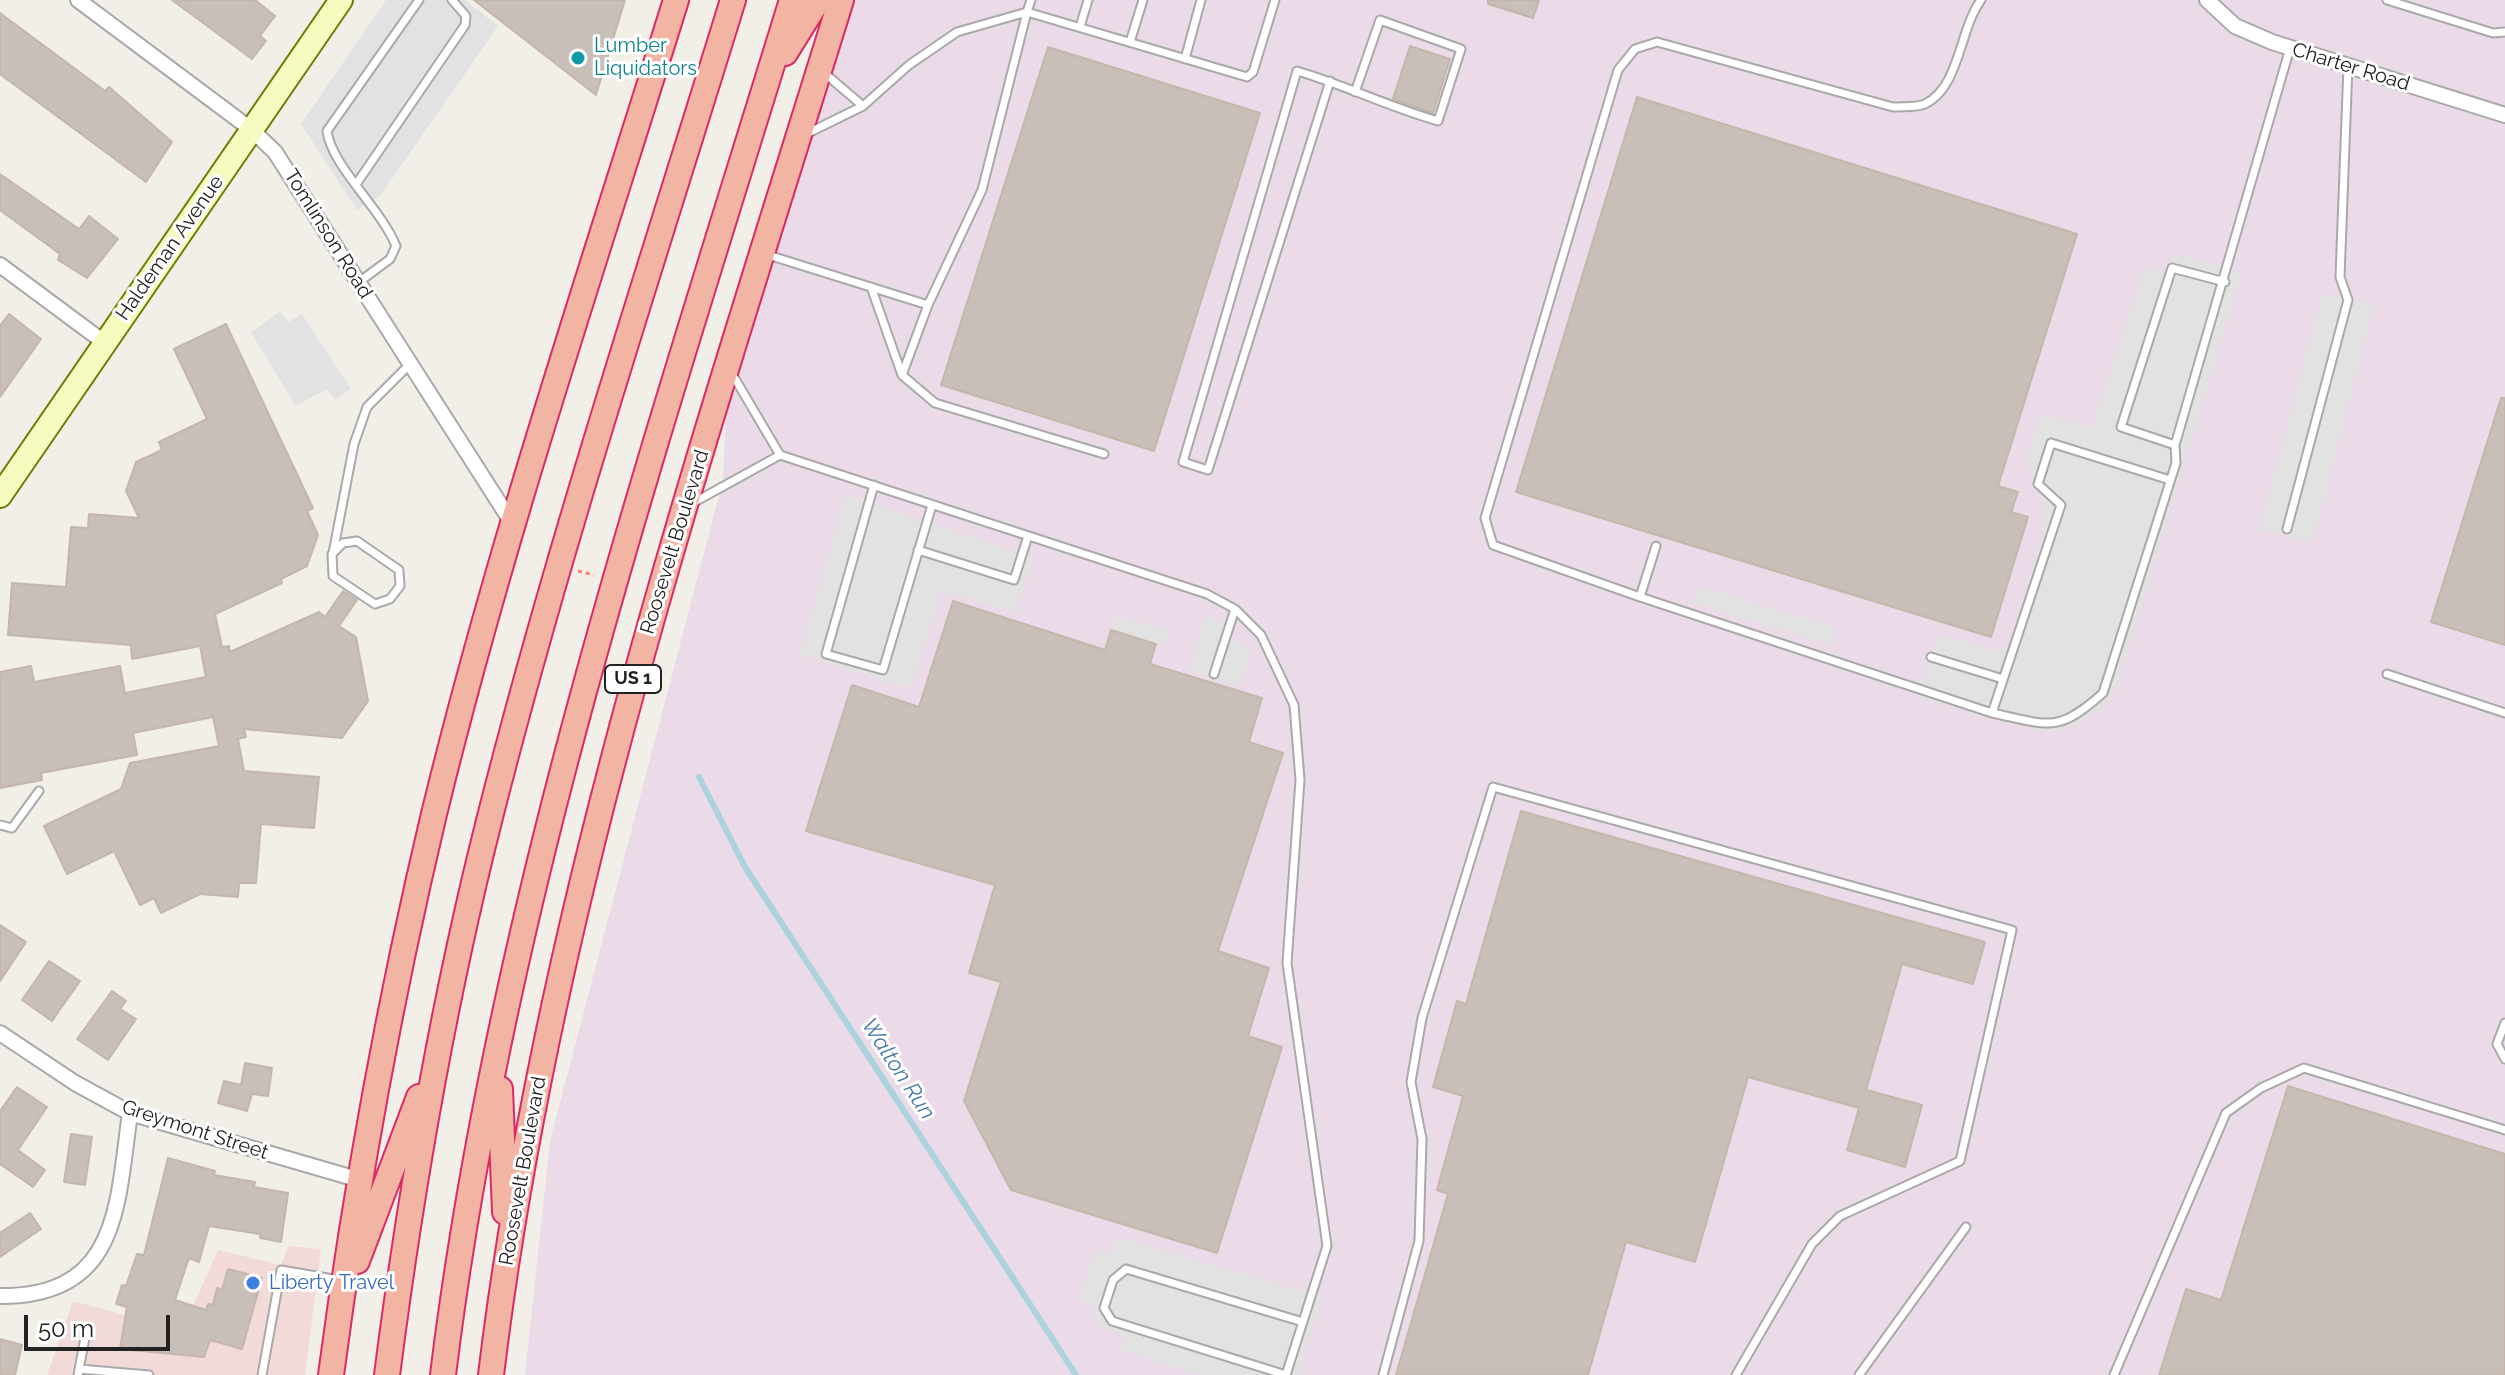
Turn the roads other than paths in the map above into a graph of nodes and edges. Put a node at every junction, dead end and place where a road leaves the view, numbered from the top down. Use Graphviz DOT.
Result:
graph roads {
  1 [pos="78,0"];
  2 [pos="341,0"];
  3 [pos="419,0"];
  4 [pos="452,0"];
  5 [pos="676,0"];
  6 [pos="733,0"];
  7 [pos="792,0"];
  8 [pos="818,0"];
  9 [pos="841,0"];
  10 [pos="1031,0"];
  11 [pos="1088,0"];
  12 [pos="1143,0"];
  13 [pos="1201,0"];
  14 [pos="1275,0"];
  15 [pos="1981,0"];
  16 [pos="2207,0"];
  17 [pos="2387,0"];
  18 [pos="1027,12"];
  19 [pos="1080,27"];
  20 [pos="2505,32"];
  21 [pos="1130,42"];
  22 [pos="2290,48"];
  23 [pos="1185,59"];
  24 [pos="2348,66"];
  25 [pos="820,69"];
  26 [pos="1330,81"];
  27 [pos="765,86"];
  28 [pos="1355,92"];
  29 [pos="863,106"];
  30 [pos="2505,115"];
  31 [pos="252,130"];
  32 [pos="799,137"];
  33 [pos="357,183"];
  34 [pos="763,254"];
  35 [pos="0,265"];
  36 [pos="359,282"];
  37 [pos="2225,282"];
  38 [pos="871,287"];
  39 [pos="928,305"];
  40 [pos="105,343"];
  41 [pos="411,363"];
  42 [pos="728,366"];
  43 [pos="902,375"];
  44 [pos="2175,445"];
  45 [pos="1104,454"];
  46 [pos="780,455"];
  47 [pos="2170,480"];
  48 [pos="874,485"];
  49 [pos="0,496"];
  50 [pos="932,505"];
  51 [pos="685,507"];
  52 [pos="514,526"];
  53 [pos="2287,529"];
  54 [pos="1028,536"];
  55 [pos="1656,546"];
  56 [pos="918,550"];
  57 [pos="333,553"];
  58 [pos="1640,597"];
  59 [pos="1235,609"];
  60 [pos="1931,657"];
  61 [pos="1214,674"];
  62 [pos="2387,674"];
  63 [pos="2003,679"];
  64 [pos="1992,713"];
  65 [pos="2505,713"];
  66 [pos="39,791"];
  67 [pos="0,825"];
  68 [pos="2505,1023"];
  69 [pos="0,1033"];
  70 [pos="443,1035"];
  71 [pos="498,1045"];
  72 [pos="2505,1059"];
  73 [pos="130,1113"];
  74 [pos="2505,1130"];
  75 [pos="360,1180"];
  76 [pos="1966,1227"];
  77 [pos="507,1262"];
  78 [pos="347,1281"];
  79 [pos="0,1296"];
  80 [pos="1303,1322"];
  81 [pos="87,1327"];
  82 [pos="78,1372"];
  83 [pos="149,1375"];
  84 [pos="262,1375"];
  85 [pos="331,1375"];
  86 [pos="387,1375"];
  87 [pos="443,1375"];
  88 [pos="491,1375"];
  89 [pos="1383,1375"];
  90 [pos="1736,1375"];
  91 [pos="1859,1375"];
  92 [pos="2114,1375"];
  1 -- 31 [label="street, Tomlinson Road"];
  2 -- 31 [label="main road, Haldeman Avenue"];
  3 -- 33 [label="lane"];
  4 -- 33 [label="lane"];
  5 -- 52 [label="highway"];
  6 -- 70 [label="highway"];
  7 -- 27 [label="highway, US 1"];
  8 -- 27 [label="highway"];
  9 -- 25 [label="highway, Roosevelt Boulevard / US 1"];
  10 -- 18 [label="lane"];
  11 -- 19 [label="lane"];
  12 -- 21 [label="lane"];
  13 -- 23 [label="lane"];
  14 -- 23 [label="lane"];
  15 -- 58 [label="lane"];
  16 -- 22 [label="street, Charter Road"];
  17 -- 20 [label="lane"];
  18 -- 19 [label="lane"];
  18 -- 29 [label="lane"];
  18 -- 39 [label="lane"];
  19 -- 21 [label="lane"];
  21 -- 23 [label="lane"];
  22 -- 24 [label="street, Charter Road"];
  22 -- 37 [label="lane"];
  24 -- 30 [label="street, Charter Road"];
  24 -- 53 [label="lane"];
  25 -- 29 [label="lane"];
  25 -- 32 [label="highway, Roosevelt Boulevard / US 1"];
  26 -- 26 [label="lane"];
  26 -- 28 [label="lane"];
  27 -- 71 [label="highway, US 1"];
  28 -- 28 [label="lane"];
  29 -- 32 [label="lane"];
  31 -- 36 [label="street, Tomlinson Road"];
  31 -- 40 [label="main road, Haldeman Avenue"];
  32 -- 34 [label="highway, Roosevelt Boulevard / US 1"];
  33 -- 36 [label="lane"];
  34 -- 38 [label="lane"];
  34 -- 42 [label="highway, Roosevelt Boulevard / US 1"];
  35 -- 40 [label="street"];
  36 -- 41 [label="street, Tomlinson Road"];
  37 -- 44 [label="lane"];
  37 -- 44 [label="lane"];
  38 -- 39 [label="lane"];
  38 -- 43 [label="lane"];
  39 -- 43 [label="lane"];
  40 -- 49 [label="main road, Haldeman Avenue"];
  41 -- 52 [label="street, Tomlinson Road"];
  41 -- 57 [label="lane"];
  42 -- 46 [label="lane"];
  42 -- 51 [label="highway, Roosevelt Boulevard / US 1"];
  43 -- 45 [label="lane"];
  44 -- 47 [label="lane"];
  46 -- 48 [label="lane"];
  46 -- 51 [label="lane"];
  47 -- 63 [label="lane"];
  47 -- 64 [label="lane"];
  48 -- 50 [label="lane"];
  48 -- 56 [label="lane"];
  50 -- 54 [label="lane"];
  50 -- 56 [label="lane"];
  51 -- 77 [label="highway, Roosevelt Boulevard / US 1"];
  52 -- 75 [label="highway"];
  54 -- 56 [label="lane"];
  54 -- 59 [label="lane"];
  55 -- 58 [label="lane"];
  57 -- 57 [label="lane"];
  58 -- 64 [label="lane"];
  59 -- 61 [label="lane"];
  59 -- 80 [label="lane"];
  60 -- 63 [label="lane"];
  62 -- 65 [label="lane"];
  63 -- 64 [label="lane"];
  66 -- 67 [label="lane"];
  68 -- 72 [label="lane"];
  69 -- 73 [label="street, Greymont Street"];
  70 -- 78 [label="highway"];
  70 -- 86 [label="highway"];
  71 -- 77 [label="highway"];
  71 -- 87 [label="highway, US 1"];
  73 -- 75 [label="street, Greymont Street"];
  73 -- 79 [label="street"];
  74 -- 92 [label="lane"];
  75 -- 78 [label="highway"];
  76 -- 91 [label="lane"];
  77 -- 88 [label="highway, Roosevelt Boulevard / US 1"];
  78 -- 84 [label="lane"];
  78 -- 85 [label="highway"];
  80 -- 80 [label="lane"];
  81 -- 82 [label="lane"];
  82 -- 83 [label="lane"];
  89 -- 90 [label="lane"];
}
